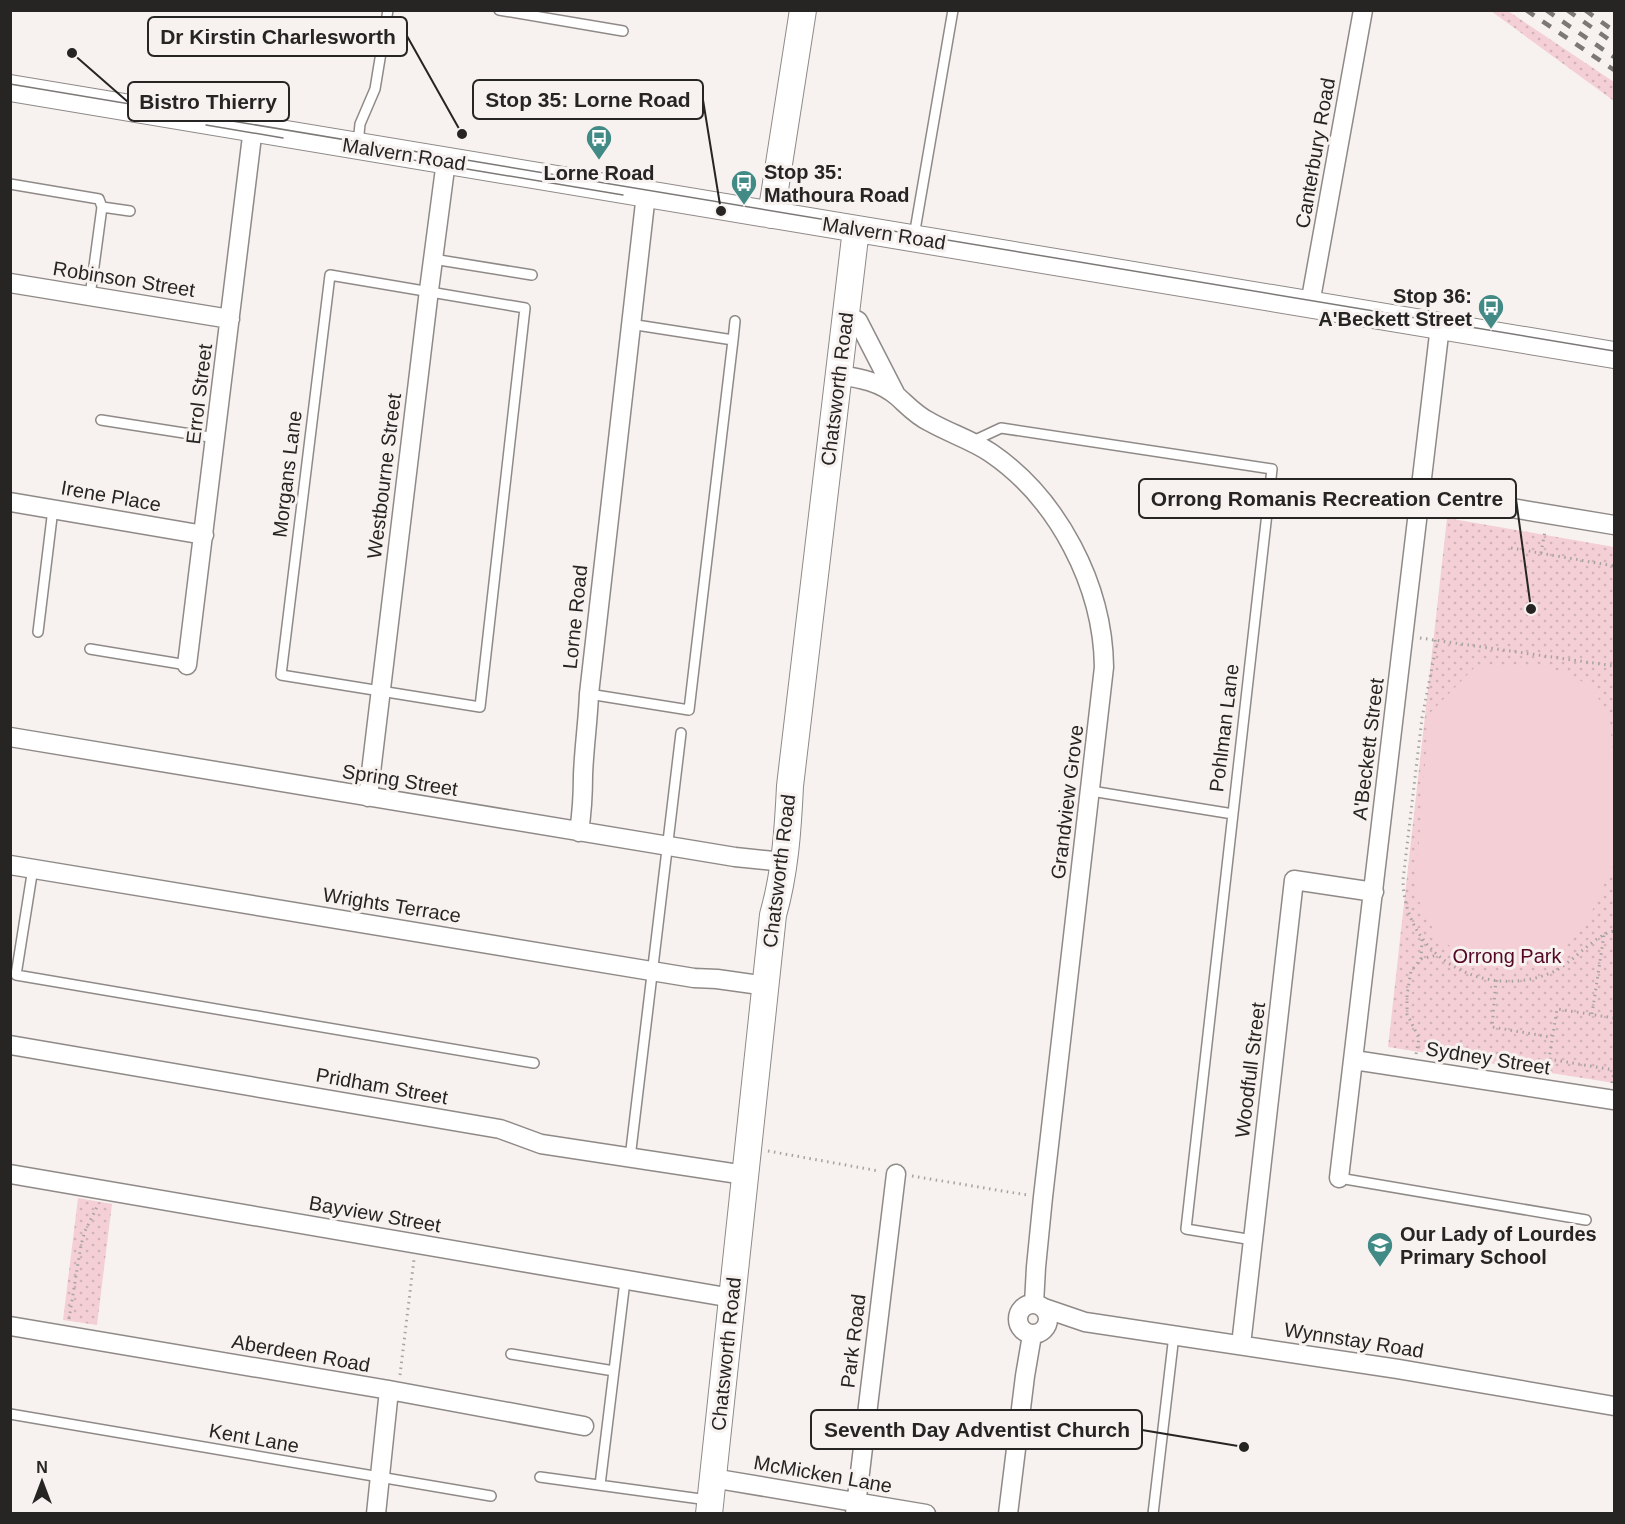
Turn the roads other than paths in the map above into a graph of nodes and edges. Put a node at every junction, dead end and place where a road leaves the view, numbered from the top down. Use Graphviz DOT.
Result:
graph roads {
  1 [pos="388,10"];
  2 [pos="499,10"];
  3 [pos="802,10"];
  4 [pos="953,10"];
  5 [pos="1363,10"];
  6 [pos="622,31"];
  7 [pos="10,88"];
  8 [pos="253,129"];
  9 [pos="357,146"];
  10 [pos="447,161"];
  11 [pos="10,184"];
  12 [pos="646,194"];
  13 [pos="102,207"];
  14 [pos="130,211"];
  15 [pos="771,214"];
  16 [pos="856,229"];
  17 [pos="913,238"];
  18 [pos="433,259"];
  19 [pos="532,275"];
  20 [pos="10,283"];
  21 [pos="429,290"];
  22 [pos="90,296"];
  23 [pos="1310,304"];
  24 [pos="846,315"];
  25 [pos="230,319"];
  26 [pos="735,321"];
  27 [pos="630,324"];
  28 [pos="1440,326"];
  29 [pos="733,340"];
  30 [pos="1614,355"];
  31 [pos="839,375"];
  32 [pos="896,395"];
  33 [pos="101,420"];
  34 [pos="216,438"];
  35 [pos="971,442"];
  36 [pos="1421,493"];
  37 [pos="10,502"];
  38 [pos="53,509"];
  39 [pos="1614,525"];
  40 [pos="204,535"];
  41 [pos="38,632"];
  42 [pos="90,650"];
  43 [pos="187,665"];
  44 [pos="381,692"];
  45 [pos="589,694"];
  46 [pos="681,734"];
  47 [pos="10,737"];
  48 [pos="1091,791"];
  49 [pos="368,797"];
  50 [pos="1233,814"];
  51 [pos="579,832"];
  52 [pos="668,846"];
  53 [pos="784,862"];
  54 [pos="10,865"];
  55 [pos="33,868"];
  56 [pos="1374,892"];
  57 [pos="653,971"];
  58 [pos="766,987"];
  59 [pos="10,1045"];
  60 [pos="1354,1060"];
  61 [pos="534,1063"];
  62 [pos="1614,1100"];
  63 [pos="630,1158"];
  64 [pos="10,1174"];
  65 [pos="896,1174"];
  66 [pos="745,1175"];
  67 [pos="1339,1178"];
  68 [pos="1586,1220"];
  69 [pos="1252,1240"];
  70 [pos="625,1281"];
  71 [pos="732,1298"];
  72 [pos="1039,1306"];
  73 [pos="1085,1322"];
  74 [pos="10,1326"];
  75 [pos="1039,1331"];
  76 [pos="1174,1335"];
  77 [pos="1241,1345"];
  78 [pos="511,1354"];
  79 [pos="614,1371"];
  80 [pos="392,1385"];
  81 [pos="1614,1406"];
  82 [pos="10,1414"];
  83 [pos="585,1426"];
  84 [pos="540,1477"];
  85 [pos="380,1478"];
  86 [pos="600,1485"];
  87 [pos="491,1496"];
  88 [pos="710,1497"];
  89 [pos="856,1508"];
  90 [pos="376,1514"];
  91 [pos="926,1514"];
  92 [pos="1008,1514"];
  93 [pos="1153,1514"];
  1 -- 9 [label="lane"];
  2 -- 6 [label="lane"];
  3 -- 15 [label="main road"];
  4 -- 17 [label="lane"];
  5 -- 23 [label="street, Canterbury Road"];
  7 -- 8 [label="main road, Malvern Road"];
  8 -- 9 [label="main road, Malvern Road"];
  8 -- 25 [label="street, Errol Street"];
  9 -- 10 [label="main road, Malvern Road"];
  10 -- 12 [label="main road, Malvern Road"];
  10 -- 18 [label="street, Westbourne Street"];
  11 -- 13 [label="lane"];
  12 -- 15 [label="main road, Malvern Road"];
  12 -- 27 [label="street, Lorne Road"];
  13 -- 14 [label="lane"];
  13 -- 22 [label="lane"];
  15 -- 16 [label="main road, Malvern Road"];
  16 -- 17 [label="main road, Malvern Road"];
  16 -- 24 [label="main road, Chatsworth Road"];
  17 -- 23 [label="main road, Malvern Road"];
  18 -- 19 [label="lane"];
  18 -- 21 [label="street, Westbourne Street"];
  20 -- 22 [label="street, Robinson Street"];
  21 -- 44 [label="street, Westbourne Street"];
  21 -- 44 [label="lane"];
  21 -- 44 [label="lane, Morgans Lane"];
  22 -- 25 [label="street, Robinson Street"];
  23 -- 28 [label="main road, Malvern Road"];
  24 -- 31 [label="main road, Chatsworth Road"];
  24 -- 32 [label="street, Grandview Grove"];
  25 -- 34 [label="street, Errol Street"];
  26 -- 29 [label="lane"];
  27 -- 29 [label="lane"];
  27 -- 45 [label="street, Lorne Road"];
  28 -- 30 [label="main road, Malvern Road"];
  28 -- 36 [label="street, A'Beckett Street"];
  29 -- 45 [label="lane"];
  31 -- 32 [label="street, Grandview Grove"];
  31 -- 53 [label="main road, Chatsworth Road"];
  32 -- 35 [label="street, Grandview Grove"];
  33 -- 34 [label="lane"];
  34 -- 40 [label="street, Errol Street"];
  35 -- 48 [label="street, Grandview Grove"];
  35 -- 50 [label="lane, Pohlman Lane"];
  36 -- 39 [label="street"];
  36 -- 56 [label="street, A'Beckett Street"];
  37 -- 38 [label="street, Irene Place"];
  38 -- 40 [label="street, Irene Place"];
  38 -- 41 [label="lane"];
  40 -- 43 [label="street, Errol Street"];
  42 -- 43 [label="lane"];
  44 -- 49 [label="street, Westbourne Street"];
  45 -- 51 [label="street, Lorne Road"];
  46 -- 52 [label="lane"];
  47 -- 49 [label="street, Spring Street"];
  48 -- 50 [label="lane"];
  48 -- 72 [label="street, Grandview Grove"];
  49 -- 51 [label="street, Spring Street"];
  50 -- 69 [label="lane, Pohlman Lane"];
  51 -- 52 [label="street, Spring Street"];
  52 -- 53 [label="street, Spring Street"];
  52 -- 57 [label="lane"];
  53 -- 58 [label="main road, Chatsworth Road"];
  54 -- 55 [label="street, Wrights Terrace"];
  55 -- 57 [label="street, Wrights Terrace"];
  55 -- 61 [label="lane"];
  56 -- 60 [label="street, A'Beckett Street"];
  56 -- 69 [label="street, Woodfull Street"];
  57 -- 58 [label="street, Wrights Terrace"];
  57 -- 63 [label="lane"];
  58 -- 66 [label="main road, Chatsworth Road"];
  59 -- 63 [label="street, Pridham Street"];
  60 -- 62 [label="street, Sydney Street"];
  60 -- 67 [label="street, A'Beckett Street"];
  63 -- 66 [label="street, Pridham Street"];
  64 -- 70 [label="street, Bayview Street"];
  65 -- 89 [label="street, Park Road"];
  66 -- 71 [label="main road, Chatsworth Road"];
  67 -- 68 [label="lane"];
  69 -- 77 [label="street, Woodfull Street"];
  70 -- 71 [label="street, Bayview Street"];
  70 -- 79 [label="lane"];
  71 -- 88 [label="main road, Chatsworth Road"];
  72 -- 73 [label="street, Wynnstay Road"];
  72 -- 75 [label="street"];
  72 -- 75 [label="street"];
  73 -- 75 [label="street, Wynnstay Road"];
  73 -- 76 [label="street, Wynnstay Road"];
  74 -- 80 [label="street, Aberdeen Road"];
  75 -- 92 [label="street"];
  76 -- 77 [label="street, Wynnstay Road"];
  76 -- 93 [label="lane"];
  77 -- 81 [label="street, Wynnstay Road"];
  78 -- 79 [label="lane"];
  79 -- 86 [label="lane"];
  80 -- 83 [label="street, Aberdeen Road"];
  80 -- 85 [label="street"];
  82 -- 85 [label="lane, Kent Lane"];
  84 -- 86 [label="lane"];
  85 -- 87 [label="lane, Kent Lane"];
  85 -- 90 [label="street"];
  86 -- 88 [label="lane"];
  88 -- 89 [label="street, McMicken Lane"];
  89 -- 91 [label="street, McMicken Lane"];
}
